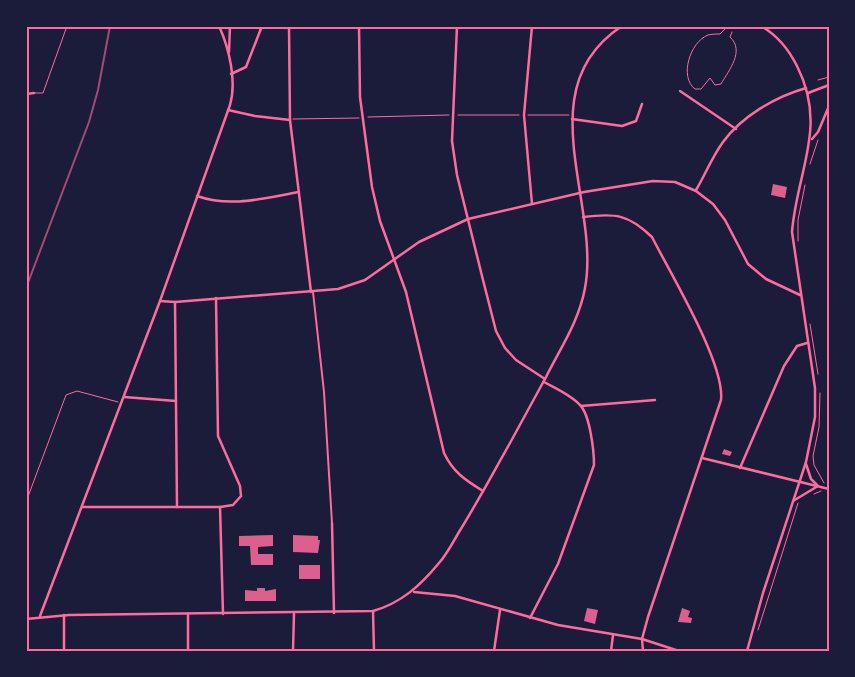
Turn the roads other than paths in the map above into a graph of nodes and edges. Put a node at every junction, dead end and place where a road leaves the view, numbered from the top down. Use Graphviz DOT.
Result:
graph roads {
  1 [pos="67,26"];
  2 [pos="219,26"];
  3 [pos="230,26"];
  4 [pos="262,26"];
  5 [pos="289,26"];
  6 [pos="359,26"];
  7 [pos="457,26"];
  8 [pos="532,26"];
  9 [pos="622,26"];
  10 [pos="761,26"];
  11 [pos="766,27"];
  12 [pos="228,56"];
  13 [pos="231,74"];
  14 [pos="829,85"];
  15 [pos="806,88"];
  16 [pos="680,91"];
  17 [pos="34,93"];
  18 [pos="808,93"];
  19 [pos="26,94"];
  20 [pos="642,104"];
  21 [pos="829,106"];
  22 [pos="228,110"];
  23 [pos="290,120"];
  24 [pos="572,120"];
  25 [pos="736,129"];
  26 [pos="811,141"];
  27 [pos="696,191"];
  28 [pos="299,192"];
  29 [pos="579,193"];
  30 [pos="197,195"];
  31 [pos="532,204"];
  32 [pos="583,217"];
  33 [pos="468,219"];
  34 [pos="394,261"];
  35 [pos="312,292"];
  36 [pos="800,295"];
  37 [pos="216,298"];
  38 [pos="160,301"];
  39 [pos="175,302"];
  40 [pos="807,343"];
  41 [pos="544,380"];
  42 [pos="124,397"];
  43 [pos="654,400"];
  44 [pos="176,401"];
  45 [pos="581,406"];
  46 [pos="702,458"];
  47 [pos="806,462"];
  48 [pos="740,468"];
  49 [pos="799,482"];
  50 [pos="818,486"];
  51 [pos="829,489"];
  52 [pos="484,491"];
  53 [pos="792,502"];
  54 [pos="177,506"];
  55 [pos="82,507"];
  56 [pos="220,507"];
  57 [pos="332,523"];
  58 [pos="412,592"];
  59 [pos="500,610"];
  60 [pos="373,611"];
  61 [pos="334,612"];
  62 [pos="188,614"];
  63 [pos="223,614"];
  64 [pos="294,614"];
  65 [pos="64,615"];
  66 [pos="40,616"];
  67 [pos="530,618"];
  68 [pos="26,619"];
  69 [pos="613,636"];
  70 [pos="642,639"];
  71 [pos="64,651"];
  72 [pos="188,651"];
  73 [pos="293,651"];
  74 [pos="374,651"];
  75 [pos="494,651"];
  76 [pos="610,651"];
  77 [pos="643,651"];
  78 [pos="679,651"];
  79 [pos="747,651"];
  1 -- 17 [label="lane"];
  2 -- 12 [label="street"];
  3 -- 12 [label="street"];
  4 -- 13 [label="street"];
  5 -- 23 [label="street"];
  6 -- 34 [label="street"];
  7 -- 33 [label="street"];
  8 -- 31 [label="street"];
  9 -- 24 [label="street"];
  10 -- 11 [label="street"];
  11 -- 15 [label="street"];
  12 -- 13 [label="street"];
  13 -- 22 [label="street"];
  14 -- 18 [label="street"];
  15 -- 18 [label="street"];
  15 -- 25 [label="street"];
  16 -- 25 [label="street"];
  17 -- 19 [label="street"];
  18 -- 26 [label="street"];
  20 -- 24 [label="street"];
  21 -- 26 [label="street"];
  22 -- 23 [label="street"];
  22 -- 30 [label="street"];
  23 -- 28 [label="street"];
  24 -- 29 [label="street"];
  25 -- 27 [label="street"];
  26 -- 36 [label="street"];
  27 -- 29 [label="street"];
  27 -- 36 [label="street"];
  28 -- 30 [label="street"];
  28 -- 35 [label="street"];
  29 -- 31 [label="street"];
  29 -- 32 [label="street"];
  30 -- 38 [label="street"];
  31 -- 33 [label="street"];
  32 -- 41 [label="street"];
  32 -- 46 [label="street"];
  33 -- 34 [label="street"];
  33 -- 41 [label="street"];
  34 -- 35 [label="street"];
  34 -- 52 [label="street"];
  35 -- 37 [label="street"];
  35 -- 57 [label="street"];
  36 -- 40 [label="street"];
  37 -- 39 [label="street"];
  37 -- 56 [label="street"];
  38 -- 39 [label="street"];
  38 -- 42 [label="street"];
  39 -- 44 [label="street"];
  40 -- 47 [label="street"];
  40 -- 48 [label="street"];
  41 -- 45 [label="street"];
  41 -- 52 [label="street"];
  42 -- 44 [label="street"];
  42 -- 55 [label="street"];
  43 -- 45 [label="street"];
  44 -- 54 [label="street"];
  45 -- 67 [label="street"];
  46 -- 48 [label="street"];
  46 -- 70 [label="street"];
  47 -- 49 [label="street"];
  47 -- 50 [label="street"];
  48 -- 49 [label="street"];
  49 -- 50 [label="street"];
  49 -- 53 [label="street"];
  50 -- 51 [label="street"];
  50 -- 53 [label="street"];
  52 -- 58 [label="street"];
  53 -- 79 [label="street"];
  54 -- 55 [label="street"];
  54 -- 56 [label="street"];
  55 -- 66 [label="street"];
  56 -- 63 [label="street"];
  57 -- 61 [label="street"];
  58 -- 59 [label="street"];
  58 -- 60 [label="street"];
  59 -- 67 [label="street"];
  59 -- 75 [label="street"];
  60 -- 61 [label="street"];
  60 -- 74 [label="street"];
  61 -- 64 [label="street"];
  62 -- 63 [label="street"];
  62 -- 65 [label="street"];
  62 -- 72 [label="street"];
  63 -- 64 [label="street"];
  64 -- 73 [label="street"];
  65 -- 66 [label="street"];
  65 -- 71 [label="street"];
  66 -- 68 [label="street"];
  67 -- 69 [label="street"];
  69 -- 70 [label="street"];
  69 -- 76 [label="street"];
  70 -- 77 [label="street"];
  70 -- 78 [label="street"];
}
